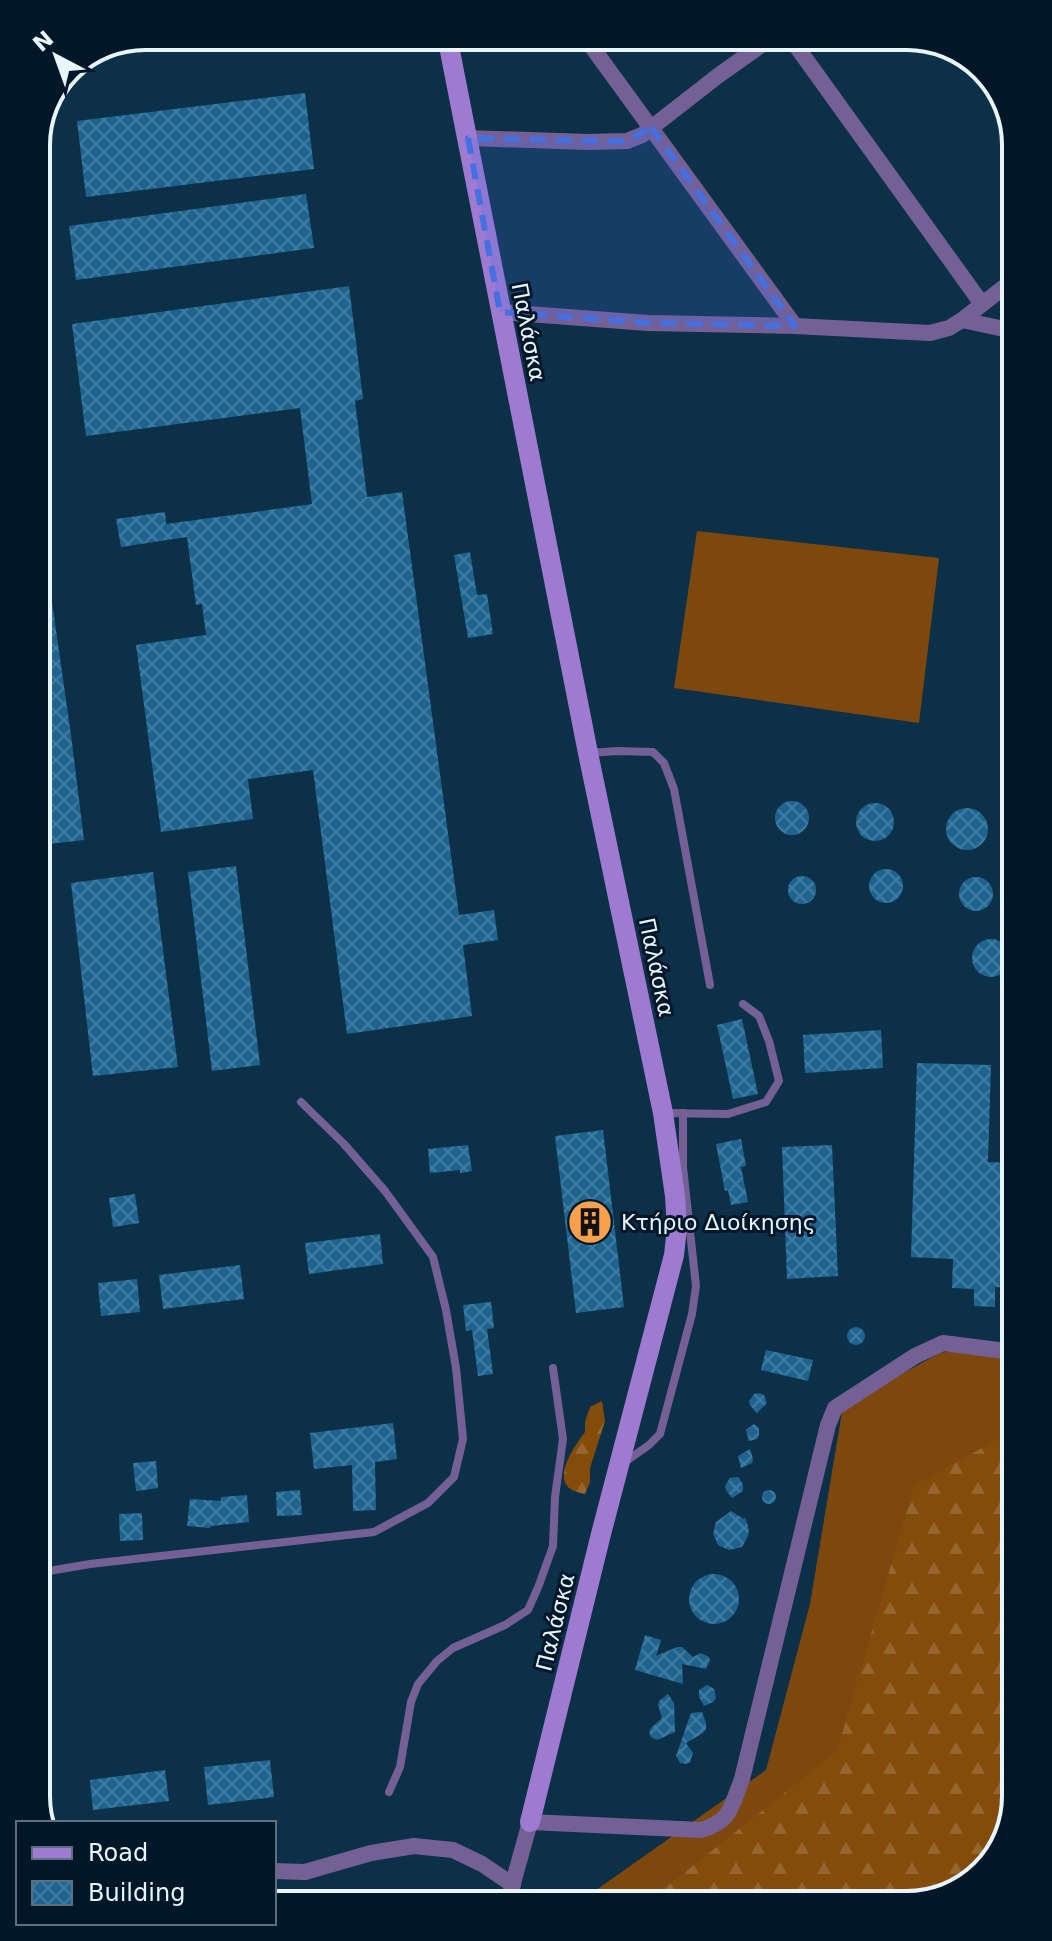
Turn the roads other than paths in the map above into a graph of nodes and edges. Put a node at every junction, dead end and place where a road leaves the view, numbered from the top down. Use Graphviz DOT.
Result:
graph roads {
  1 [pos="450,50"];
  2 [pos="594,50"];
  3 [pos="755,50"];
  4 [pos="799,50"];
  5 [pos="651,127"];
  6 [pos="468,138"];
  7 [pos="1002,289"];
  8 [pos="982,304"];
  9 [pos="500,312"];
  10 [pos="962,320"];
  11 [pos="795,326"];
  12 [pos="1002,329"];
  13 [pos="588,753"];
  14 [pos="710,985"];
  15 [pos="743,1004"];
  16 [pos="301,1102"];
  17 [pos="673,1113"];
  18 [pos="1002,1350"];
  19 [pos="553,1368"];
  20 [pos="619,1467"];
  21 [pos="50,1571"];
  22 [pos="389,1792"];
  23 [pos="530,1822"];
  24 [pos="276,1871"];
  25 [pos="508,1891"];
  26 [pos="511,1891"];
  1 -- 6 [label="street, Παλάσκα"];
  2 -- 5 [label="street"];
  3 -- 5 [label="street"];
  4 -- 8 [label="street"];
  5 -- 6 [label="street"];
  5 -- 11 [label="street"];
  6 -- 9 [label="street, Παλάσκα"];
  7 -- 8 [label="street"];
  8 -- 10 [label="street"];
  9 -- 11 [label="street"];
  9 -- 13 [label="street, Παλάσκα"];
  10 -- 11 [label="street"];
  10 -- 12 [label="street"];
  13 -- 14 [label="lane"];
  13 -- 17 [label="street, Παλάσκα"];
  15 -- 17 [label="lane"];
  16 -- 21 [label="lane"];
  17 -- 20 [label="street, Παλάσκα"];
  17 -- 20 [label="lane"];
  18 -- 23 [label="street"];
  19 -- 22 [label="lane"];
  20 -- 23 [label="street, Παλάσκα"];
  23 -- 26 [label="street, Παλάσκα"];
  24 -- 25 [label="street"];
}
